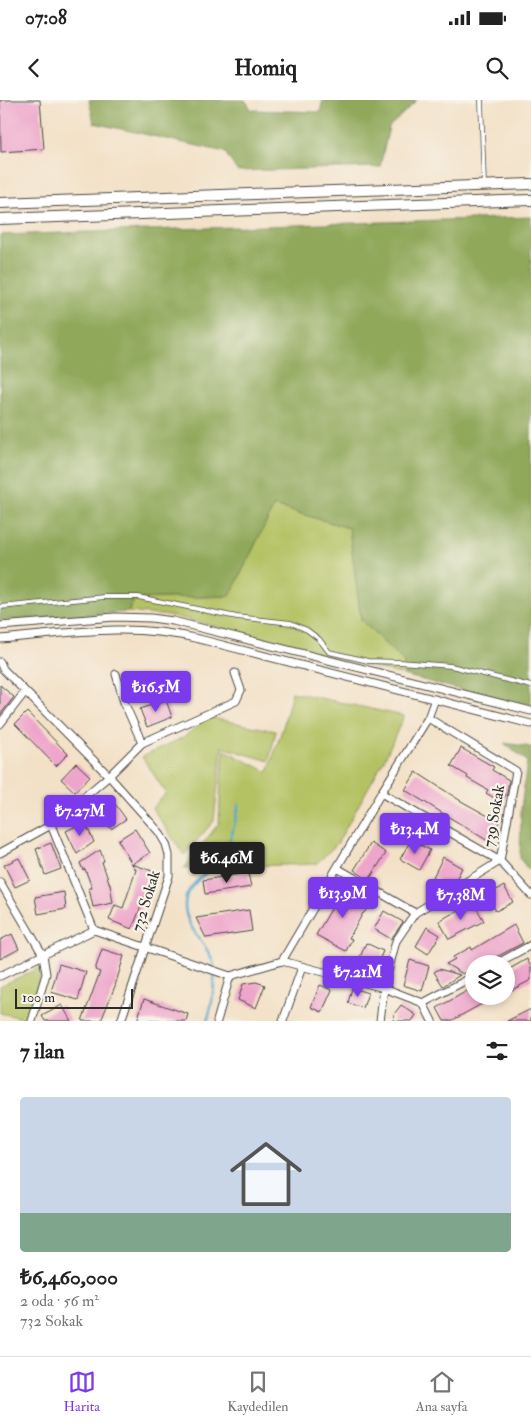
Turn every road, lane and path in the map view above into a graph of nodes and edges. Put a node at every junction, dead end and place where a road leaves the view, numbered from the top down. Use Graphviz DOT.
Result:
graph roads {
  1 [pos="481,100"];
  2 [pos="531,184"];
  3 [pos="484,186"];
  4 [pos="531,200"];
  5 [pos="0,203"];
  6 [pos="0,219"];
  7 [pos="0,607"];
  8 [pos="0,626"];
  9 [pos="1,640"];
  10 [pos="1,666"];
  11 [pos="236,673"];
  12 [pos="116,674"];
  13 [pos="531,686"];
  14 [pos="25,692"];
  15 [pos="435,700"];
  16 [pos="531,711"];
  17 [pos="428,718"];
  18 [pos="0,724"];
  19 [pos="531,724"];
  20 [pos="142,743"];
  21 [pos="109,776"];
  22 [pos="381,793"];
  23 [pos="51,825"];
  24 [pos="0,853"];
  25 [pos="500,861"];
  26 [pos="336,868"];
  27 [pos="0,882"];
  28 [pos="531,895"];
  29 [pos="415,913"];
  30 [pos="94,930"];
  31 [pos="531,945"];
  32 [pos="146,948"];
  33 [pos="43,955"];
  34 [pos="513,955"];
  35 [pos="282,961"];
  36 [pos="302,967"];
  37 [pos="0,976"];
  38 [pos="230,976"];
  39 [pos="465,981"];
  40 [pos="384,988"];
  41 [pos="423,1003"];
  42 [pos="32,1021"];
  43 [pos="121,1021"];
  44 [pos="217,1021"];
  45 [pos="283,1021"];
  46 [pos="380,1021"];
  47 [pos="432,1021"];
  1 -- 3 [label="lane"];
  2 -- 3 [label="street"];
  3 -- 5 [label="street"];
  4 -- 6 [label="street"];
  7 -- 13 [label="lane"];
  8 -- 16 [label="street"];
  9 -- 15 [label="street"];
  10 -- 14 [label="street, 732 Sokak"];
  11 -- 20 [label="street"];
  12 -- 20 [label="street"];
  14 -- 18 [label="street"];
  14 -- 21 [label="street, 732 Sokak"];
  15 -- 17 [label="street"];
  15 -- 19 [label="street"];
  17 -- 22 [label="street"];
  17 -- 25 [label="street, 739 Sokak"];
  20 -- 21 [label="street"];
  21 -- 23 [label="street"];
  21 -- 32 [label="street, 732 Sokak"];
  22 -- 25 [label="street"];
  22 -- 26 [label="street"];
  23 -- 24 [label="street"];
  23 -- 30 [label="street"];
  25 -- 28 [label="street"];
  25 -- 29 [label="street, 739 Sokak"];
  26 -- 29 [label="street"];
  26 -- 35 [label="street"];
  27 -- 33 [label="street"];
  29 -- 40 [label="street, 739 Sokak"];
  30 -- 32 [label="street"];
  30 -- 33 [label="street"];
  31 -- 34 [label="street"];
  32 -- 38 [label="street"];
  32 -- 43 [label="street, 732 Sokak"];
  33 -- 37 [label="street"];
  33 -- 42 [label="street"];
  35 -- 36 [label="street"];
  35 -- 38 [label="street"];
  36 -- 40 [label="street"];
  36 -- 45 [label="street"];
  38 -- 44 [label="street"];
  39 -- 41 [label="street"];
  40 -- 41 [label="street"];
  40 -- 46 [label="street, 739 Sokak"];
  41 -- 47 [label="street"];
}
